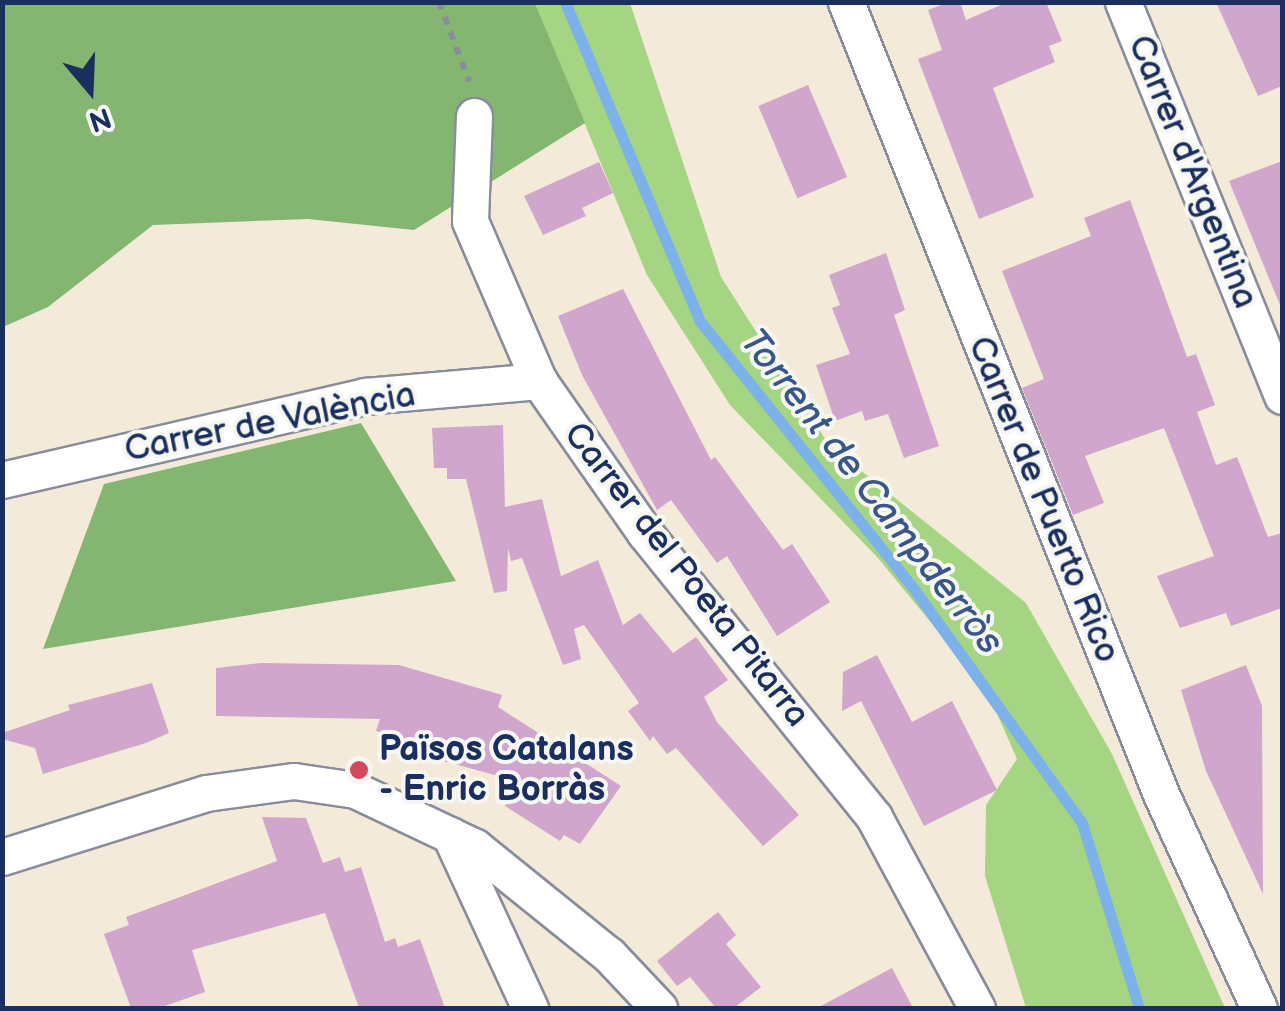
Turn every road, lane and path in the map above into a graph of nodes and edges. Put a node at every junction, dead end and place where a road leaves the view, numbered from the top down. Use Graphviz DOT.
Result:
graph roads {
  1 [pos="436,2"];
  2 [pos="846,2"];
  3 [pos="1123,2"];
  4 [pos="474,116"];
  5 [pos="539,382"];
  6 [pos="1282,396"];
  7 [pos="2,480"];
  8 [pos="450,836"];
  9 [pos="2,857"];
  10 [pos="1265,1001"];
  11 [pos="530,1008"];
  12 [pos="659,1008"];
  13 [pos="977,1008"];
  1 -- 4 [label="path"];
  2 -- 10 [label="street, Carrer de Puerto Rico"];
  3 -- 6 [label="street, Carrer d'Argentina"];
  4 -- 5 [label="street, Carrer del Poeta Pitarra"];
  5 -- 7 [label="street, Carrer de València"];
  5 -- 13 [label="street, Carrer del Poeta Pitarra"];
  8 -- 9 [label="street"];
  8 -- 11 [label="street"];
  8 -- 12 [label="street"];
}
